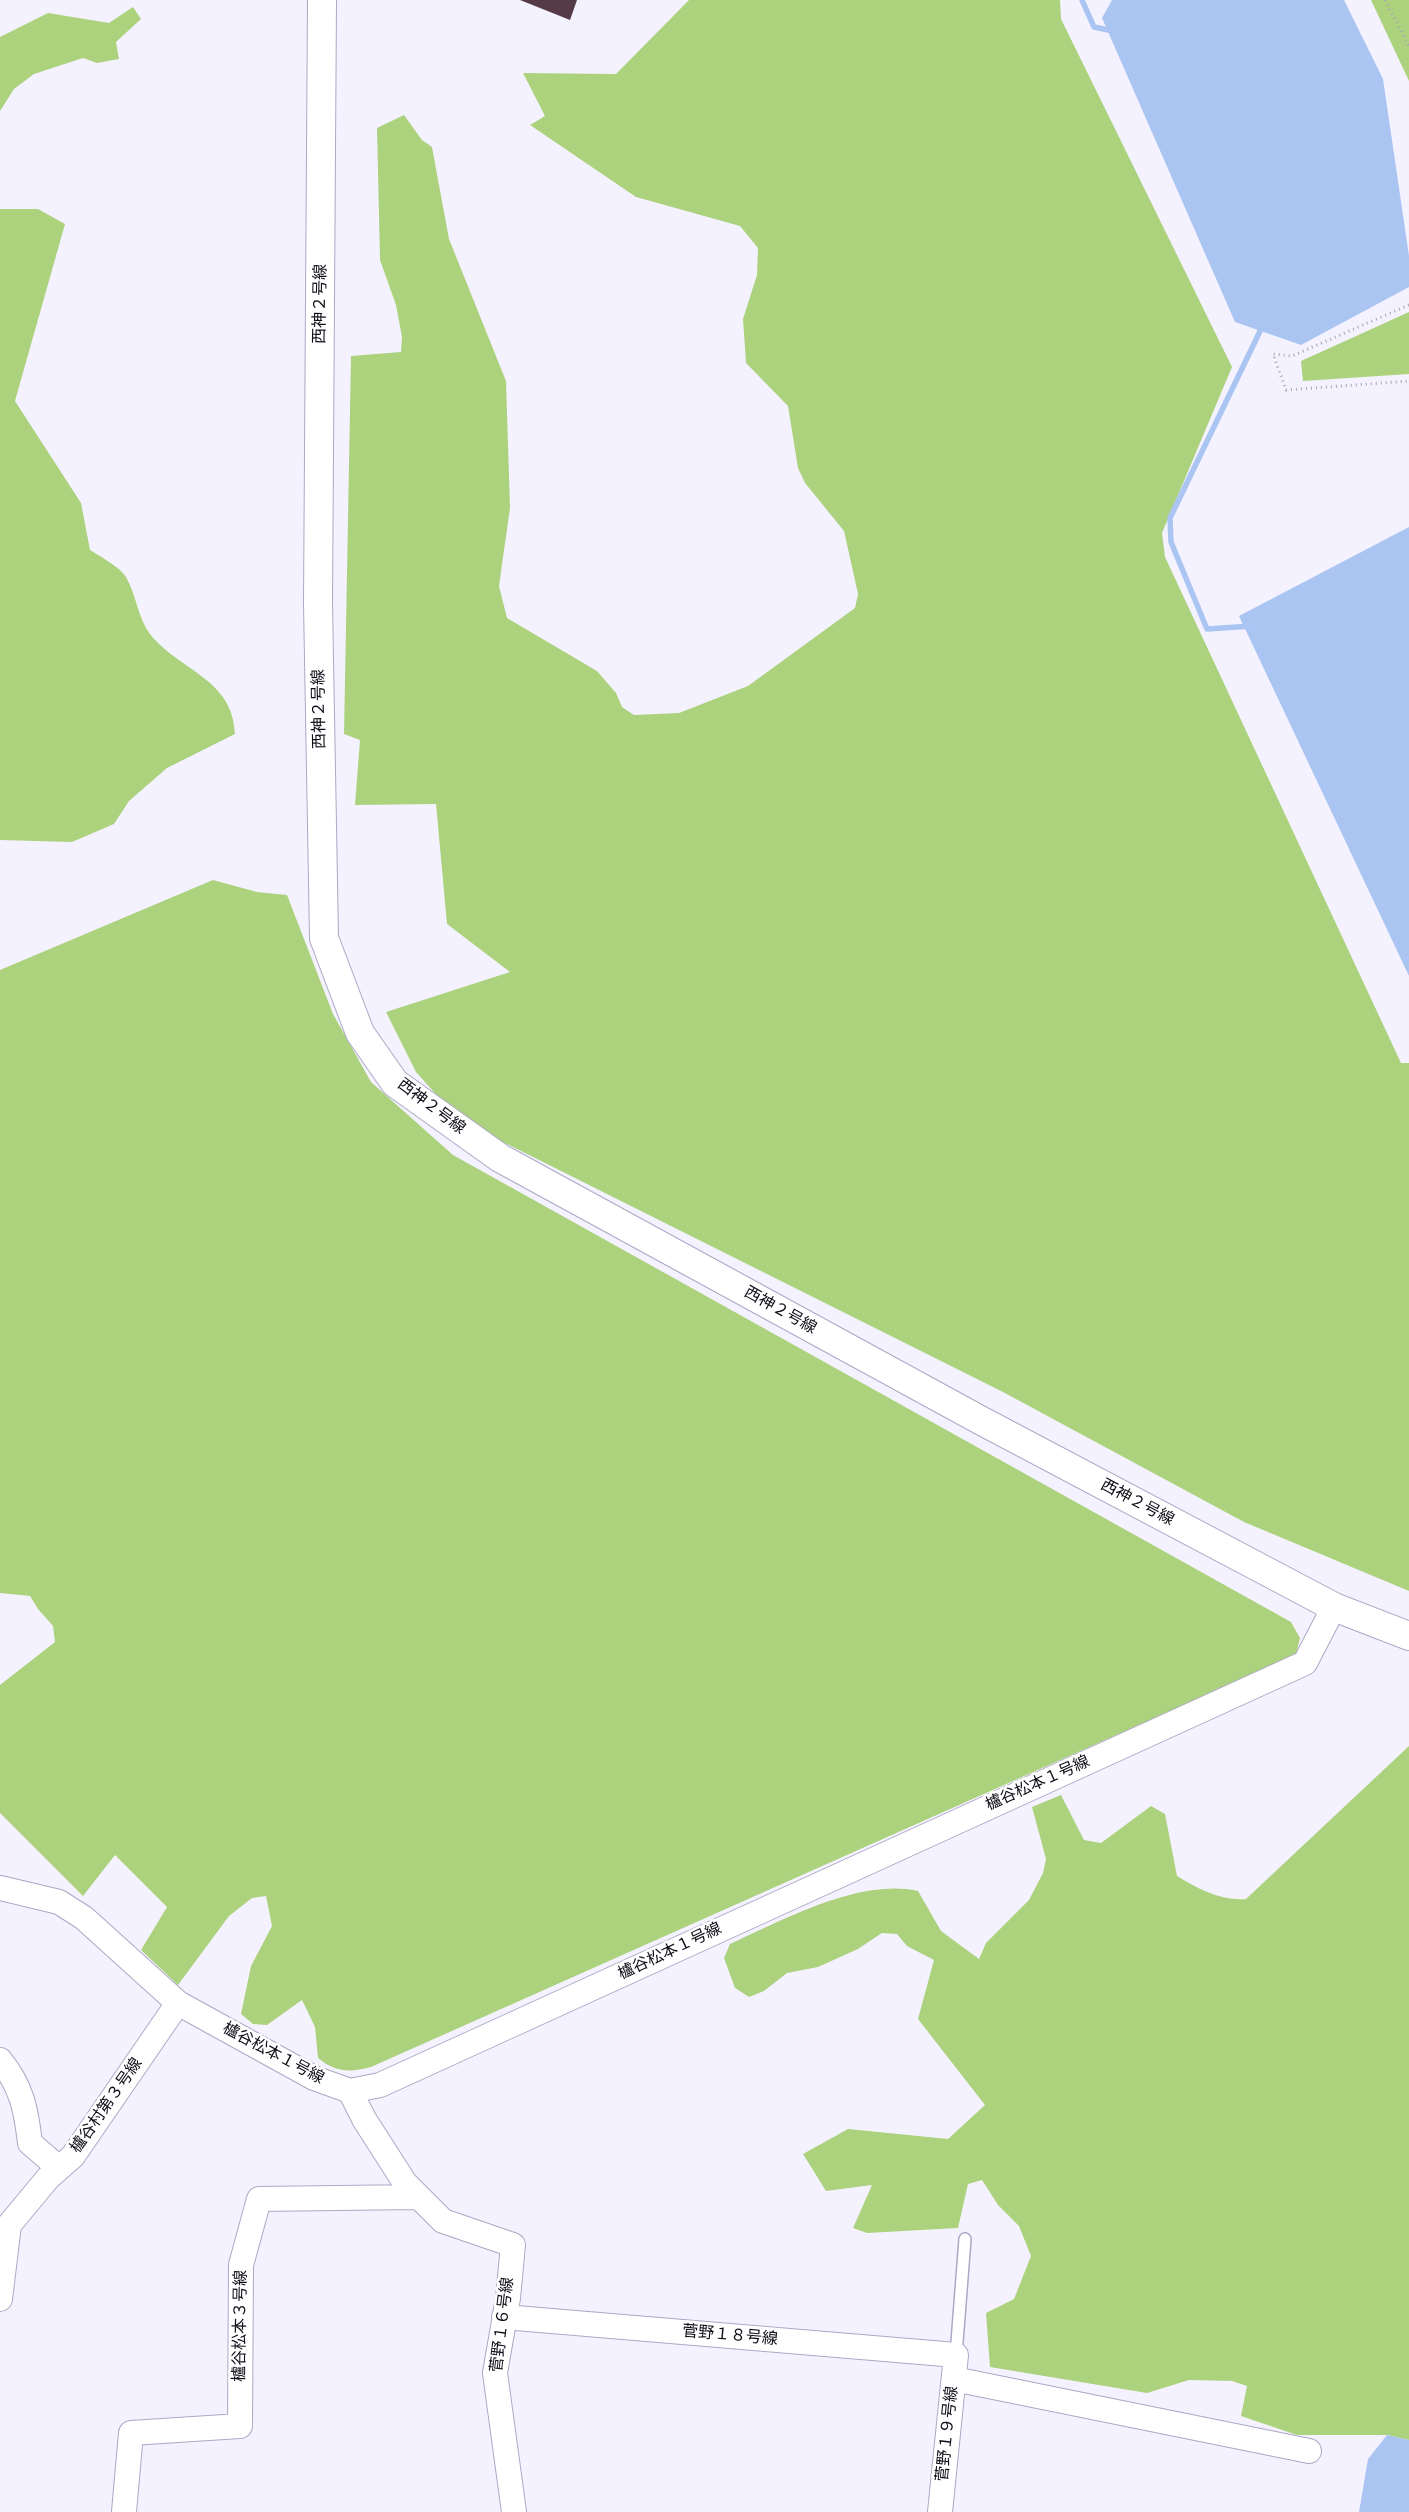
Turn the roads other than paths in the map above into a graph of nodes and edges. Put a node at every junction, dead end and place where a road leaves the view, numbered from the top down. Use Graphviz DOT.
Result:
graph roads {
  1 [pos="322,0"];
  2 [pos="1334,1607"];
  3 [pos="1409,1636"];
  4 [pos="0,1888"];
  5 [pos="178,2003"];
  6 [pos="0,2060"];
  7 [pos="350,2091"];
  8 [pos="59,2168"];
  9 [pos="417,2197"];
  10 [pos="4,2225"];
  11 [pos="966,2238"];
  12 [pos="0,2299"];
  13 [pos="504,2317"];
  14 [pos="956,2355"];
  15 [pos="954,2379"];
  16 [pos="1309,2452"];
  17 [pos="124,2512"];
  18 [pos="514,2512"];
  19 [pos="940,2512"];
  1 -- 2 [label="street, 西神２号線"];
  2 -- 3 [label="street, 西神２号線"];
  2 -- 7 [label="street, 櫨谷松本１号線"];
  4 -- 5 [label="street, 櫨谷松本１号線"];
  5 -- 7 [label="street, 櫨谷松本１号線"];
  5 -- 8 [label="street, 櫨谷村第３号線"];
  6 -- 8 [label="street"];
  7 -- 9 [label="street"];
  8 -- 10 [label="street, 櫨谷村第３号線"];
  9 -- 13 [label="street, 菅野１６号線"];
  9 -- 17 [label="street, 櫨谷松本３号線"];
  10 -- 12 [label="street"];
  11 -- 14 [label="lane"];
  13 -- 14 [label="street, 菅野１８号線"];
  13 -- 18 [label="street, 菅野１６号線"];
  14 -- 15 [label="street, 菅野１９号線"];
  15 -- 16 [label="street"];
  15 -- 19 [label="street, 菅野１９号線"];
}
